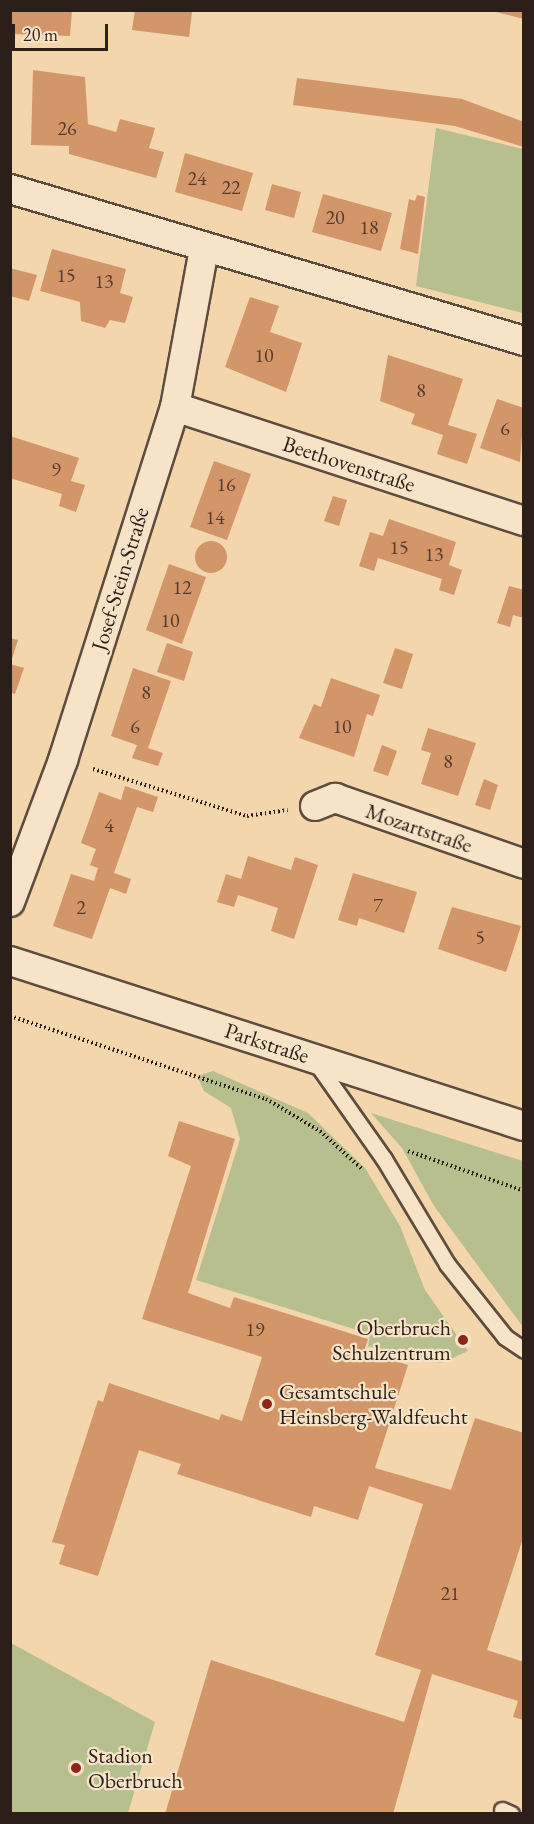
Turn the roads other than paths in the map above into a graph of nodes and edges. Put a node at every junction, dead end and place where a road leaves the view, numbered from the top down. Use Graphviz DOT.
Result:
graph roads {
  1 [pos="10,189"];
  2 [pos="204,249"];
  3 [pos="524,341"];
  4 [pos="174,407"];
  5 [pos="524,521"];
  6 [pos="315,806"];
  7 [pos="524,864"];
  8 [pos="10,902"];
  9 [pos="10,961"];
  10 [pos="314,1059"];
  11 [pos="524,1126"];
  12 [pos="524,1350"];
  1 -- 2 [label="street"];
  2 -- 3 [label="street"];
  2 -- 4 [label="street, Josef-Stein-Straße"];
  4 -- 5 [label="street, Beethovenstraße"];
  4 -- 8 [label="street, Josef-Stein-Straße"];
  6 -- 7 [label="street, Mozartstraße"];
  9 -- 10 [label="street, Parkstraße"];
  10 -- 11 [label="street, Parkstraße"];
  10 -- 12 [label="lane"];
}
